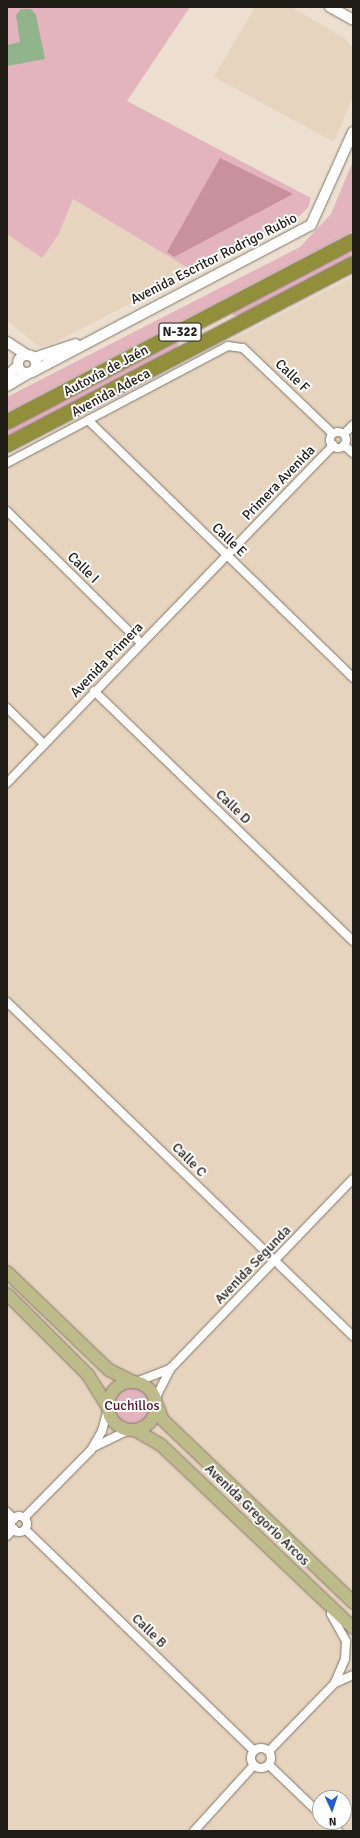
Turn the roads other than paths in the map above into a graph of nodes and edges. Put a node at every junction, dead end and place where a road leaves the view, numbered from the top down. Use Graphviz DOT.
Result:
graph roads {
  1 [pos="330,7"];
  2 [pos="353,20"];
  3 [pos="353,132"];
  4 [pos="353,241"];
  5 [pos="353,264"];
  6 [pos="103,332"];
  7 [pos="7,342"];
  8 [pos="7,346"];
  9 [pos="228,346"];
  10 [pos="31,356"];
  11 [pos="18,364"];
  12 [pos="31,373"];
  13 [pos="7,376"];
  14 [pos="7,386"];
  15 [pos="88,420"];
  16 [pos="7,422"];
  17 [pos="353,425"];
  18 [pos="333,434"];
  19 [pos="344,434"];
  20 [pos="344,444"];
  21 [pos="7,445"];
  22 [pos="333,445"];
  23 [pos="353,453"];
  24 [pos="7,463"];
  25 [pos="7,511"];
  26 [pos="227,557"];
  27 [pos="141,643"];
  28 [pos="353,678"];
  29 [pos="94,692"];
  30 [pos="7,708"];
  31 [pos="44,744"];
  32 [pos="7,783"];
  33 [pos="353,941"];
  34 [pos="7,1002"];
  35 [pos="353,1179"];
  36 [pos="274,1262"];
  37 [pos="7,1272"];
  38 [pos="7,1294"];
  39 [pos="353,1336"];
  40 [pos="171,1368"];
  41 [pos="135,1382"];
  42 [pos="156,1402"];
  43 [pos="108,1408"];
  44 [pos="132,1430"];
  45 [pos="91,1450"];
  46 [pos="7,1512"];
  47 [pos="24,1518"];
  48 [pos="14,1519"];
  49 [pos="14,1529"];
  50 [pos="25,1530"];
  51 [pos="7,1536"];
  52 [pos="300,1577"];
  53 [pos="353,1602"];
  54 [pos="353,1628"];
  55 [pos="353,1675"];
  56 [pos="335,1683"];
  57 [pos="254,1751"];
  58 [pos="269,1751"];
  59 [pos="254,1765"];
  60 [pos="269,1765"];
  61 [pos="312,1806"];
  62 [pos="194,1831"];
  1 -- 2 [label="street"];
  3 -- 6 [label="street, Avenida Escritor Rodrigo Rubio"];
  4 -- 16 [label="highway, Autovía de Jaén / N-322"];
  5 -- 21 [label="highway, Autovía de Jaén / N-322"];
  6 -- 10 [label="street, Avenida Escritor Rodrigo Rubio"];
  6 -- 12 [label="street, Avenida Escritor Rodrigo Rubio"];
  7 -- 10 [label="street"];
  8 -- 11 [label="street"];
  9 -- 15 [label="street, Avenida Adeca"];
  9 -- 18 [label="street, Calle F"];
  10 -- 11 [label="street, Avenida Escritor Rodrigo Rubio"];
  10 -- 12 [label="street"];
  11 -- 12 [label="street"];
  11 -- 13 [label="street"];
  12 -- 14 [label="street, Avenida Escritor Rodrigo Rubio"];
  15 -- 24 [label="street, Avenida Adeca"];
  15 -- 26 [label="street, Calle E"];
  17 -- 19 [label="street"];
  18 -- 19 [label="street"];
  18 -- 22 [label="street"];
  19 -- 20 [label="street"];
  20 -- 22 [label="street"];
  20 -- 23 [label="street"];
  22 -- 26 [label="street, Primera Avenida"];
  25 -- 27 [label="street, Calle I"];
  26 -- 27 [label="street, Avenida Primera"];
  26 -- 28 [label="street, Calle E"];
  27 -- 29 [label="street, Avenida Primera"];
  29 -- 31 [label="street, Avenida Primera"];
  29 -- 33 [label="street, Calle D"];
  30 -- 31 [label="street"];
  31 -- 32 [label="street, Avenida Primera"];
  34 -- 36 [label="street, Calle C"];
  35 -- 36 [label="street, Avenida Segunda"];
  36 -- 39 [label="street, Calle C"];
  36 -- 40 [label="street, Avenida Segunda"];
  37 -- 41 [label="main road"];
  38 -- 43 [label="main road"];
  40 -- 41 [label="street, Avenida Segunda"];
  40 -- 42 [label="street, Avenida Segunda"];
  41 -- 42 [label="main road"];
  41 -- 43 [label="main road"];
  42 -- 44 [label="main road"];
  42 -- 53 [label="main road, Avenida Gregorio Arcos"];
  43 -- 44 [label="main road"];
  43 -- 45 [label="street"];
  44 -- 45 [label="street"];
  44 -- 52 [label="main road, Avenida Gregorio Arcos"];
  45 -- 47 [label="street"];
  46 -- 48 [label="street"];
  47 -- 48 [label="street"];
  47 -- 50 [label="street"];
  48 -- 49 [label="street"];
  49 -- 50 [label="street"];
  49 -- 51 [label="street"];
  50 -- 57 [label="street, Calle B"];
  52 -- 54 [label="main road, Avenida Gregorio Arcos"];
  52 -- 56 [label="street"];
  55 -- 56 [label="street"];
  56 -- 58 [label="street"];
  57 -- 58 [label="street"];
  57 -- 59 [label="street"];
  58 -- 60 [label="street"];
  59 -- 60 [label="street"];
  59 -- 62 [label="street"];
  60 -- 61 [label="street"];
}
